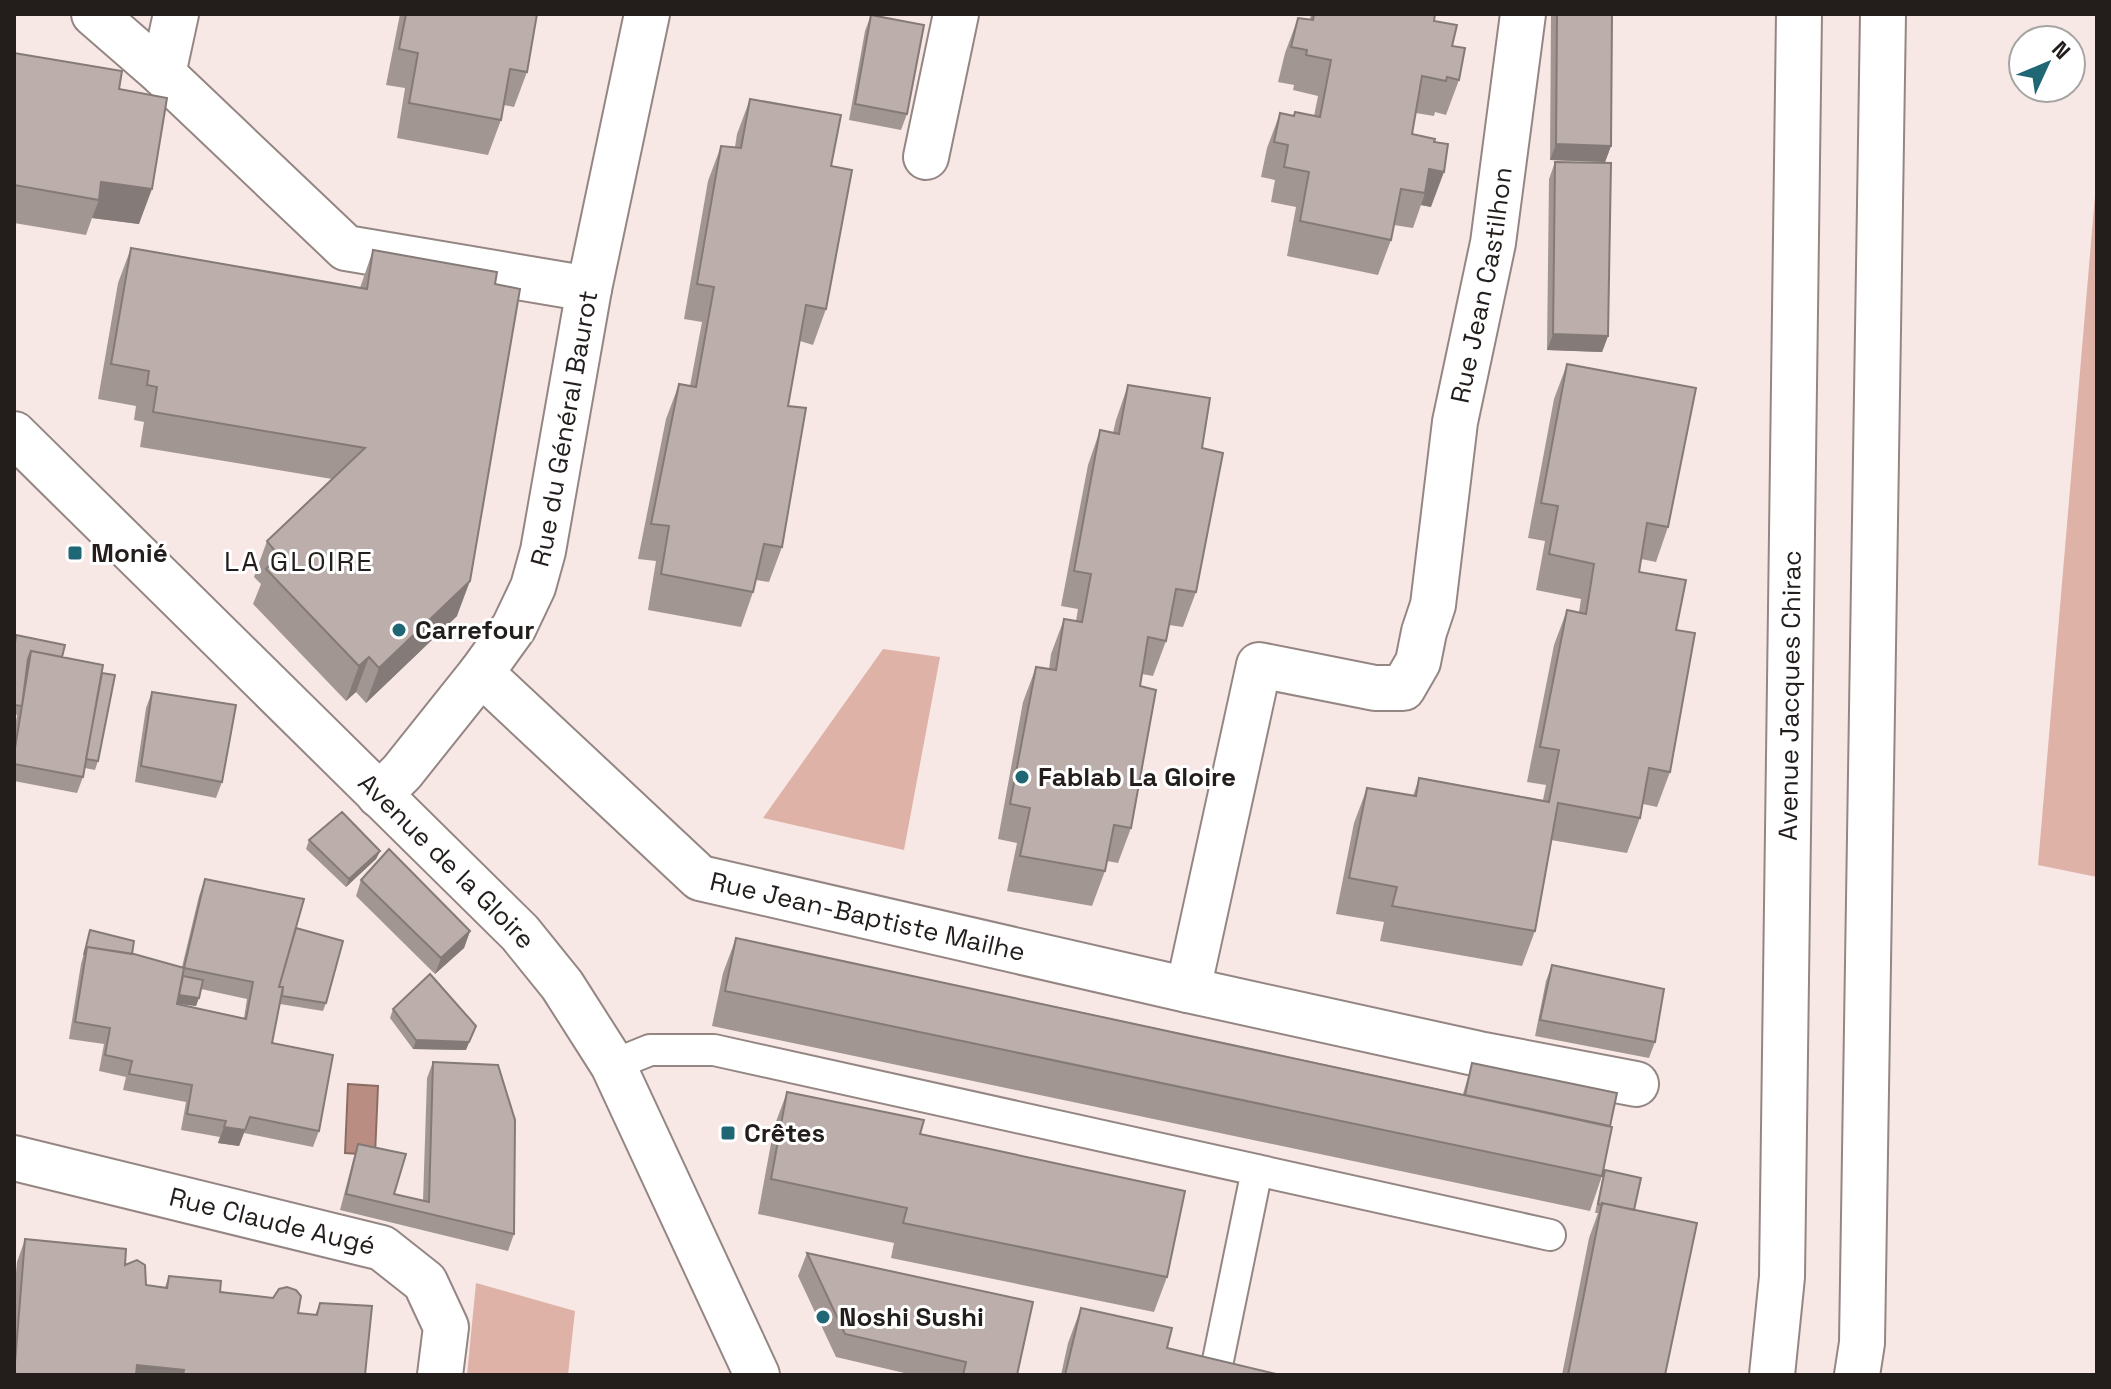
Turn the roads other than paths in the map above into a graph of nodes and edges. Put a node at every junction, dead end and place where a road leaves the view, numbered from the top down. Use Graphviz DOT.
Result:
graph roads {
  1 [pos="94,14"];
  2 [pos="176,14"];
  3 [pos="647,14"];
  4 [pos="956,14"];
  5 [pos="1523,14"];
  6 [pos="1799,14"];
  7 [pos="1883,14"];
  8 [pos="163,74"];
  9 [pos="926,157"];
  10 [pos="589,289"];
  11 [pos="14,434"];
  12 [pos="481,673"];
  13 [pos="379,795"];
  14 [pos="1188,990"];
  15 [pos="613,1065"];
  16 [pos="1636,1084"];
  17 [pos="14,1158"];
  18 [pos="1257,1170"];
  19 [pos="1550,1235"];
  20 [pos="440,1375"];
  21 [pos="757,1375"];
  22 [pos="1215,1375"];
  23 [pos="1772,1375"];
  24 [pos="1857,1375"];
  1 -- 8 [label="street"];
  2 -- 8 [label="street"];
  3 -- 10 [label="street, Rue du Général Baurot"];
  4 -- 9 [label="street"];
  5 -- 14 [label="street, Rue Jean Castilhon"];
  6 -- 23 [label="street, Avenue Jacques Chirac"];
  7 -- 24 [label="street"];
  8 -- 10 [label="street"];
  10 -- 12 [label="street, Rue du Général Baurot"];
  11 -- 13 [label="street, Avenue de la Gloire"];
  12 -- 13 [label="street, Rue du Général Baurot"];
  12 -- 14 [label="street, Rue Jean-Baptiste Mailhe"];
  13 -- 15 [label="street, Avenue de la Gloire"];
  14 -- 16 [label="street, Rue Jean-Baptiste Mailhe"];
  15 -- 18 [label="lane"];
  15 -- 21 [label="street, Avenue de la Gloire"];
  17 -- 20 [label="street, Rue Claude Augé"];
  18 -- 19 [label="lane"];
  18 -- 22 [label="lane"];
}
